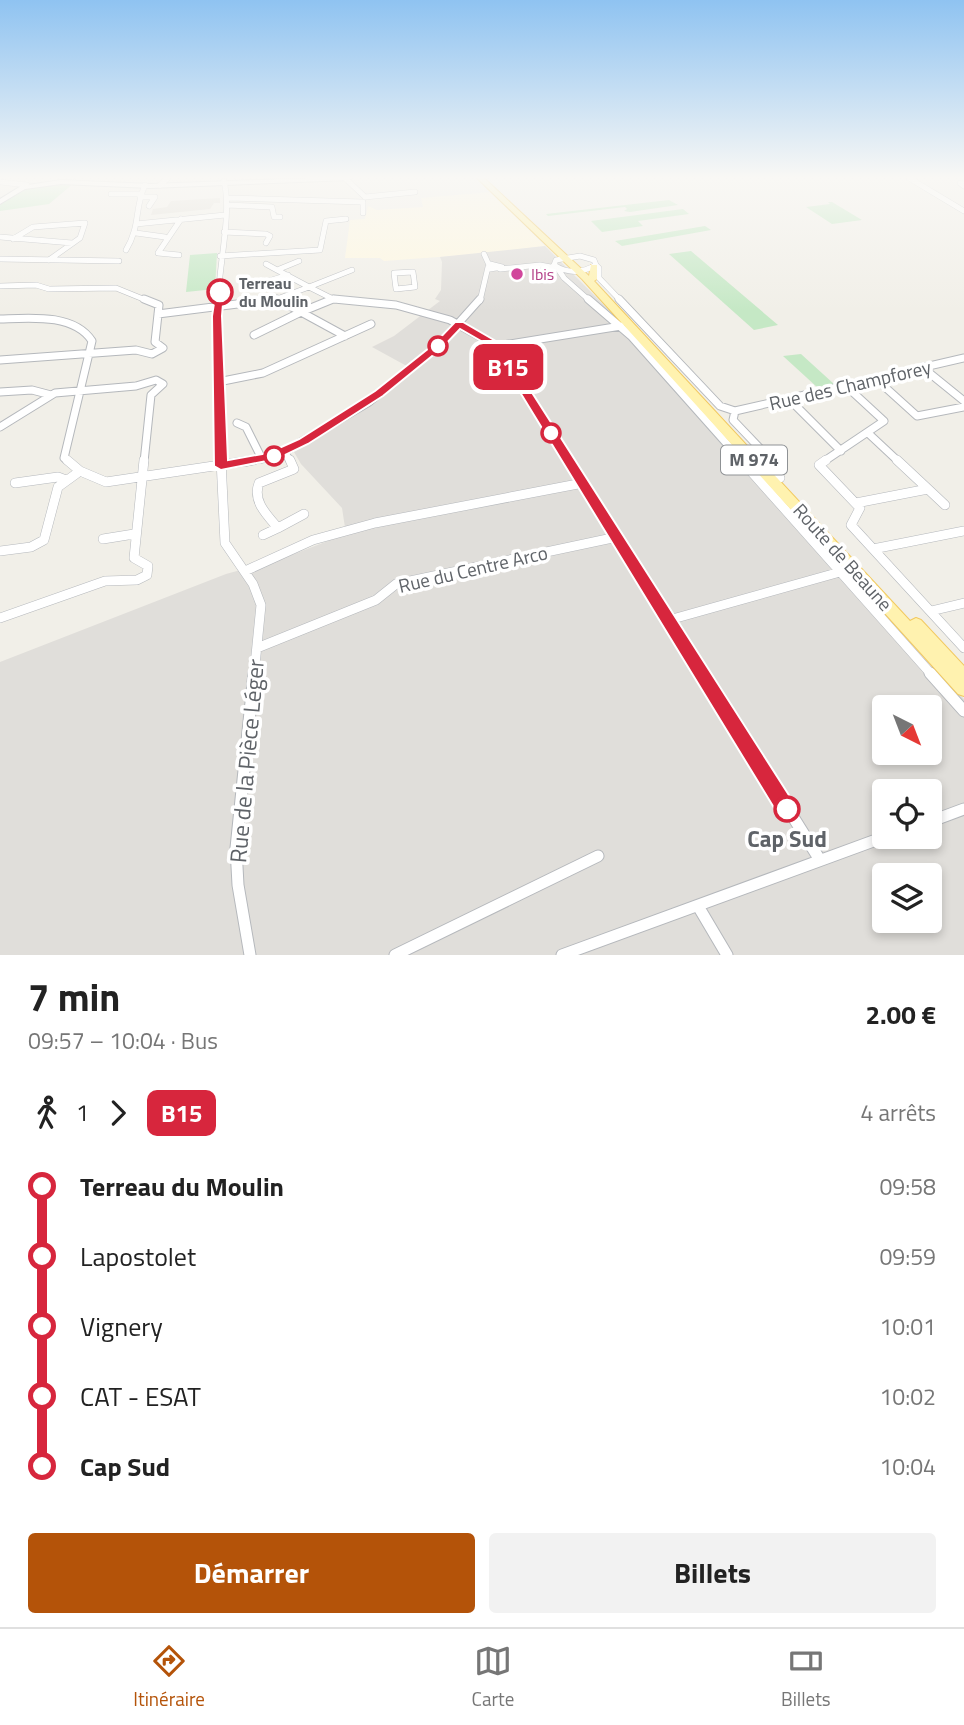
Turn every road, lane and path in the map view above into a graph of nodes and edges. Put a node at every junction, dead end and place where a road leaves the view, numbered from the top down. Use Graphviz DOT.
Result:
graph roads {
  1 [pos="149,223"];
  2 [pos="179,223"];
  3 [pos="225,223"];
  4 [pos="326,223"];
  5 [pos="527,223"];
  6 [pos="530,223"];
  7 [pos="136,224"];
  8 [pos="224,232"];
  9 [pos="136,233"];
  10 [pos="0,237"];
  11 [pos="165,237"];
  12 [pos="13,239"];
  13 [pos="72,243"];
  14 [pos="266,243"];
  15 [pos="126,250"];
  16 [pos="179,255"];
  17 [pos="485,255"];
  18 [pos="220,256"];
  19 [pos="0,259"];
  20 [pos="49,260"];
  21 [pos="119,261"];
  22 [pos="299,261"];
  23 [pos="266,264"];
  24 [pos="572,265"];
  25 [pos="495,267"];
  26 [pos="277,270"];
  27 [pos="352,270"];
  28 [pos="288,275"];
  29 [pos="262,283"];
  30 [pos="0,286"];
  31 [pos="309,287"];
  32 [pos="396,289"];
  33 [pos="277,299"];
  34 [pos="333,299"];
  35 [pos="385,303"];
  36 [pos="218,307"];
  37 [pos="301,312"];
  38 [pos="158,314"];
  39 [pos="0,319"];
  40 [pos="371,324"];
  41 [pos="459,324"];
  42 [pos="621,326"];
  43 [pos="254,335"];
  44 [pos="345,336"];
  45 [pos="497,346"];
  46 [pos="89,354"];
  47 [pos="964,358"];
  48 [pos="0,360"];
  49 [pos="922,368"];
  50 [pos="875,379"];
  51 [pos="218,382"];
  52 [pos="845,385"];
  53 [pos="81,390"];
  54 [pos="0,392"];
  55 [pos="51,395"];
  56 [pos="789,399"];
  57 [pos="964,401"];
  58 [pos="964,407"];
  59 [pos="735,411"];
  60 [pos="237,423"];
  61 [pos="0,427"];
  62 [pos="868,433"];
  63 [pos="841,451"];
  64 [pos="284,452"];
  65 [pos="262,459"];
  66 [pos="221,466"];
  67 [pos="80,471"];
  68 [pos="142,478"];
  69 [pos="780,478"];
  70 [pos="66,480"];
  71 [pos="15,483"];
  72 [pos="583,483"];
  73 [pos="929,489"];
  74 [pos="856,503"];
  75 [pos="945,505"];
  76 [pos="304,514"];
  77 [pos="278,528"];
  78 [pos="964,531"];
  79 [pos="134,534"];
  80 [pos="263,535"];
  81 [pos="617,537"];
  82 [pos="103,539"];
  83 [pos="873,549"];
  84 [pos="0,551"];
  85 [pos="242,568"];
  86 [pos="841,572"];
  87 [pos="964,603"];
  88 [pos="931,611"];
  89 [pos="0,618"];
  90 [pos="669,620"];
  91 [pos="257,648"];
  92 [pos="964,648"];
  93 [pos="964,676"];
  94 [pos="964,689"];
  95 [pos="964,711"];
  96 [pos="964,809"];
  97 [pos="942,817"];
  98 [pos="872,841"];
  99 [pos="598,856"];
  100 [pos="820,860"];
  101 [pos="698,906"];
  102 [pos="250,955"];
  103 [pos="395,955"];
  104 [pos="562,955"];
  105 [pos="727,955"];
  1 -- 7 [label="street"];
  2 -- 11 [label="street"];
  3 -- 8 [label="street, Rue de la Pièce Léger"];
  4 -- 18 [label="street"];
  5 -- 24 [label="main road, Route de Beaune / M 974"];
  6 -- 24 [label="main road, Route de Beaune / M 974"];
  7 -- 9 [label="street"];
  8 -- 14 [label="street"];
  8 -- 18 [label="street, Rue de la Pièce Léger"];
  9 -- 11 [label="street"];
  9 -- 15 [label="street"];
  10 -- 12 [label="street"];
  11 -- 16 [label="street"];
  12 -- 13 [label="street"];
  12 -- 13 [label="street"];
  13 -- 20 [label="street"];
  17 -- 25 [label="street"];
  18 -- 36 [label="street, Rue de la Pièce Léger"];
  19 -- 20 [label="street"];
  20 -- 21 [label="street"];
  22 -- 26 [label="street"];
  23 -- 26 [label="street"];
  24 -- 25 [label="street"];
  24 -- 42 [label="street"];
  24 -- 59 [label="street, Route de Beaune"];
  24 -- 69 [label="main road, Route de Beaune / M 974"];
  24 -- 94 [label="main road, Route de Beaune / M 974"];
  25 -- 41 [label="street"];
  26 -- 28 [label="street"];
  27 -- 31 [label="street"];
  28 -- 29 [label="street"];
  28 -- 31 [label="street"];
  30 -- 38 [label="street"];
  31 -- 33 [label="street"];
  31 -- 34 [label="street"];
  32 -- 32 [label="street"];
  32 -- 35 [label="street"];
  33 -- 36 [label="street"];
  33 -- 37 [label="street"];
  34 -- 35 [label="street"];
  34 -- 37 [label="street"];
  35 -- 41 [label="street"];
  36 -- 38 [label="street"];
  36 -- 51 [label="street, Rue de la Pièce Léger"];
  37 -- 43 [label="street"];
  37 -- 44 [label="street"];
  38 -- 46 [label="street"];
  39 -- 46 [label="street"];
  40 -- 44 [label="street"];
  41 -- 45 [label="street"];
  41 -- 64 [label="street"];
  42 -- 45 [label="street"];
  42 -- 86 [label="street"];
  44 -- 51 [label="street"];
  45 -- 72 [label="street"];
  46 -- 48 [label="street"];
  46 -- 53 [label="street"];
  47 -- 49 [label="street, Rue des Champforey"];
  49 -- 50 [label="street, Rue des Champforey"];
  49 -- 57 [label="street"];
  50 -- 52 [label="street, Rue des Champforey"];
  50 -- 58 [label="street"];
  51 -- 66 [label="street, Rue de la Pièce Léger"];
  52 -- 56 [label="street, Rue des Champforey"];
  52 -- 62 [label="street"];
  53 -- 55 [label="street"];
  53 -- 67 [label="street"];
  53 -- 68 [label="street"];
  54 -- 55 [label="street"];
  55 -- 61 [label="street"];
  56 -- 59 [label="street, Rue des Champforey"];
  56 -- 63 [label="street"];
  59 -- 69 [label="street, Route de Beaune"];
  60 -- 65 [label="street"];
  62 -- 63 [label="street"];
  62 -- 73 [label="street"];
  63 -- 74 [label="street"];
  64 -- 65 [label="street"];
  64 -- 77 [label="street"];
  65 -- 66 [label="street"];
  66 -- 68 [label="street"];
  66 -- 85 [label="street, Rue de la Pièce Léger"];
  67 -- 68 [label="street"];
  67 -- 70 [label="street"];
  68 -- 79 [label="street"];
  69 -- 93 [label="main road, Route de Beaune / M 974"];
  70 -- 71 [label="street"];
  70 -- 84 [label="street"];
  72 -- 81 [label="street"];
  72 -- 85 [label="street"];
  73 -- 74 [label="street"];
  73 -- 75 [label="street"];
  74 -- 83 [label="street"];
  76 -- 77 [label="street"];
  77 -- 80 [label="street"];
  78 -- 83 [label="street"];
  79 -- 82 [label="street"];
  79 -- 89 [label="street"];
  81 -- 90 [label="street"];
  81 -- 91 [label="street, Rue du Centre Arco"];
  83 -- 88 [label="street"];
  85 -- 91 [label="street, Rue de la Pièce Léger"];
  86 -- 90 [label="street"];
  86 -- 95 [label="street"];
  87 -- 88 [label="street"];
  88 -- 92 [label="street"];
  90 -- 100 [label="street"];
  91 -- 102 [label="street, Rue de la Pièce Léger"];
  96 -- 97 [label="street"];
  98 -- 100 [label="street"];
  99 -- 103 [label="street"];
  100 -- 101 [label="street"];
  101 -- 104 [label="street"];
  101 -- 105 [label="street"];
}
